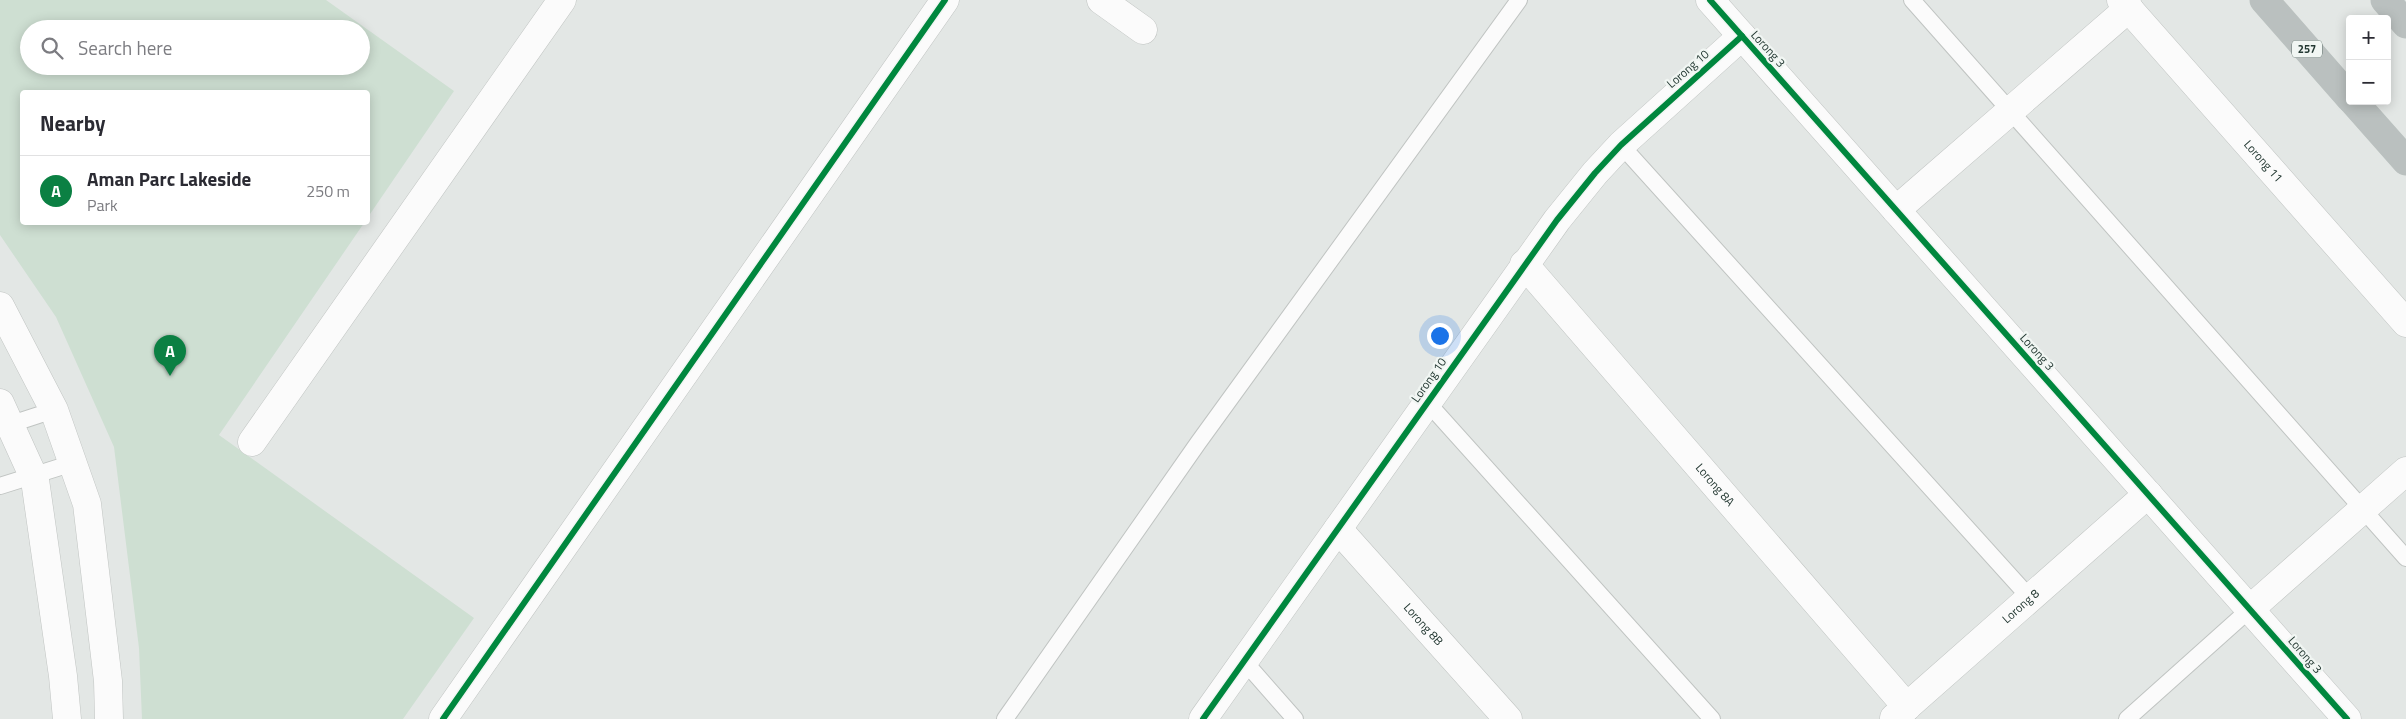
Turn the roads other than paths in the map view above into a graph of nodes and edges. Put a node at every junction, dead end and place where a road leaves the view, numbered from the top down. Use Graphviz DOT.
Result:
graph roads {
  1 [pos="562,0"];
  2 [pos="945,0"];
  3 [pos="1101,0"];
  4 [pos="1519,0"];
  5 [pos="1710,0"];
  6 [pos="1912,0"];
  7 [pos="2264,0"];
  8 [pos="2385,0"];
  9 [pos="2125,4"];
  10 [pos="2406,24"];
  11 [pos="1143,30"];
  12 [pos="1742,36"];
  13 [pos="2346,93"];
  14 [pos="2357,105"];
  15 [pos="2010,113"];
  16 [pos="1621,145"];
  17 [pos="2406,161"];
  18 [pos="1896,210"];
  19 [pos="1524,264"];
  20 [pos="0,306"];
  21 [pos="2406,323"];
  22 [pos="1427,402"];
  23 [pos="54,410"];
  24 [pos="3,418"];
  25 [pos="252,442"];
  26 [pos="73,463"];
  27 [pos="2406,471"];
  28 [pos="33,475"];
  29 [pos="0,486"];
  30 [pos="2148,494"];
  31 [pos="2362,508"];
  32 [pos="1338,529"];
  33 [pos="2406,558"];
  34 [pos="2030,598"];
  35 [pos="2250,609"];
  36 [pos="1244,661"];
  37 [pos="1900,713"];
  38 [pos="67,719"];
  39 [pos="109,719"];
  40 [pos="443,719"];
  41 [pos="1005,719"];
  42 [pos="1203,719"];
  43 [pos="1295,719"];
  44 [pos="1508,719"];
  45 [pos="1712,719"];
  46 [pos="2126,719"];
  47 [pos="2346,719"];
  1 -- 25 [label="street"];
  2 -- 40 [label="street"];
  3 -- 11 [label="street"];
  4 -- 41 [label="lane"];
  5 -- 12 [label="street, Lorong 3"];
  6 -- 15 [label="lane"];
  7 -- 13 [label="highway, 257"];
  8 -- 10 [label="highway"];
  9 -- 15 [label="street"];
  9 -- 21 [label="street, Lorong 11"];
  12 -- 16 [label="street, Lorong 10"];
  12 -- 18 [label="street, Lorong 3"];
  14 -- 17 [label="highway"];
  15 -- 18 [label="street"];
  15 -- 31 [label="lane"];
  16 -- 19 [label="street, Lorong 10"];
  16 -- 34 [label="lane"];
  18 -- 30 [label="street, Lorong 3"];
  19 -- 22 [label="street, Lorong 10"];
  19 -- 37 [label="street, Lorong 8A"];
  20 -- 23 [label="street"];
  22 -- 32 [label="street, Lorong 10"];
  22 -- 45 [label="lane"];
  23 -- 24 [label="lane"];
  23 -- 26 [label="street"];
  24 -- 28 [label="street"];
  26 -- 28 [label="lane"];
  26 -- 39 [label="street"];
  27 -- 31 [label="street"];
  28 -- 29 [label="lane"];
  28 -- 38 [label="street"];
  30 -- 34 [label="street, Lorong 8"];
  30 -- 35 [label="street, Lorong 3"];
  31 -- 33 [label="lane"];
  31 -- 35 [label="street"];
  32 -- 36 [label="street, Lorong 10"];
  32 -- 44 [label="street, Lorong 8B"];
  34 -- 37 [label="street, Lorong 8"];
  35 -- 46 [label="lane"];
  35 -- 47 [label="street, Lorong 3"];
  36 -- 42 [label="street, Lorong 10"];
  36 -- 43 [label="lane"];
}
